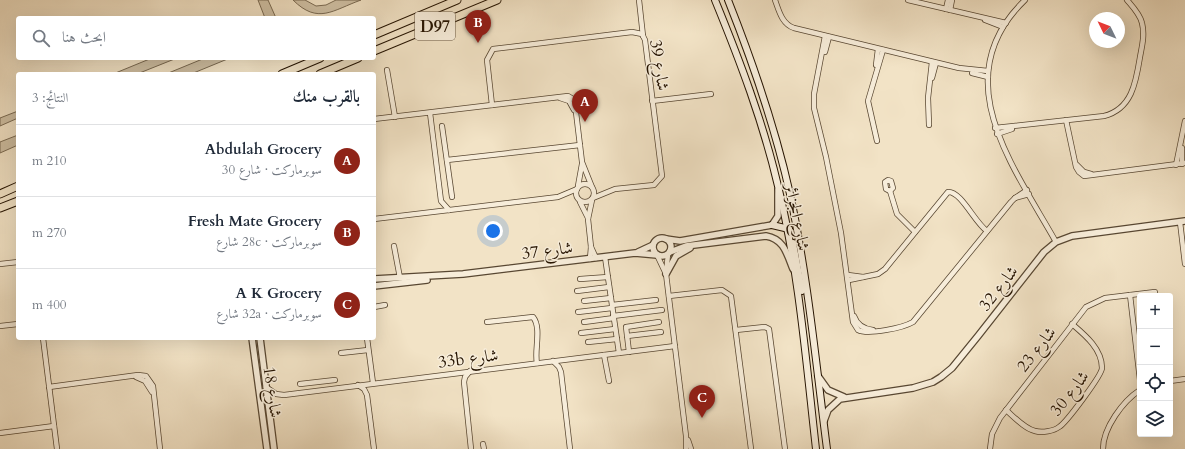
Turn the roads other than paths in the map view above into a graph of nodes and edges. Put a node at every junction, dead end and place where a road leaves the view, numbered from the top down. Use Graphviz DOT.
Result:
graph roads {
  1 [pos="458,0"];
  2 [pos="497,0"];
  3 [pos="640,0"];
  4 [pos="715,0"];
  5 [pos="728,0"];
  6 [pos="775,0"];
  7 [pos="908,0"];
  8 [pos="948,0"];
  9 [pos="952,0"];
  10 [pos="1025,0"];
  11 [pos="1127,0"];
  12 [pos="948,10"];
  13 [pos="642,23"];
  14 [pos="1004,25"];
  15 [pos="636,31"];
  16 [pos="376,34"];
  17 [pos="643,36"];
  18 [pos="827,36"];
  19 [pos="881,49"];
  20 [pos="376,51"];
  21 [pos="316,60"];
  22 [pos="353,60"];
  23 [pos="934,62"];
  24 [pos="959,68"];
  25 [pos="387,70"];
  26 [pos="988,71"];
  27 [pos="290,72"];
  28 [pos="325,72"];
  29 [pos="988,77"];
  30 [pos="711,94"];
  31 [pos="652,101"];
  32 [pos="492,105"];
  33 [pos="430,112"];
  34 [pos="394,117"];
  35 [pos="376,119"];
  36 [pos="1066,120"];
  37 [pos="1185,120"];
  38 [pos="929,125"];
  39 [pos="1022,126"];
  40 [pos="995,128"];
  41 [pos="432,129"];
  42 [pos="997,134"];
  43 [pos="1182,134"];
  44 [pos="877,141"];
  45 [pos="580,145"];
  46 [pos="447,160"];
  47 [pos="582,162"];
  48 [pos="1176,164"];
  49 [pos="1183,164"];
  50 [pos="437,167"];
  51 [pos="448,167"];
  52 [pos="16,187"];
  53 [pos="592,187"];
  54 [pos="778,187"];
  55 [pos="578,188"];
  56 [pos="1027,190"];
  57 [pos="890,191"];
  58 [pos="0,194"];
  59 [pos="1029,194"];
  60 [pos="452,197"];
  61 [pos="1015,198"];
  62 [pos="592,199"];
  63 [pos="16,202"];
  64 [pos="580,202"];
  65 [pos="0,208"];
  66 [pos="449,210"];
  67 [pos="376,219"];
  68 [pos="588,219"];
  69 [pos="1182,221"];
  70 [pos="772,225"];
  71 [pos="787,228"];
  72 [pos="988,231"];
  73 [pos="915,232"];
  74 [pos="666,239"];
  75 [pos="1056,242"];
  76 [pos="700,244"];
  77 [pos="653,245"];
  78 [pos="394,246"];
  79 [pos="635,253"];
  80 [pos="669,253"];
  81 [pos="657,255"];
  82 [pos="605,257"];
  83 [pos="593,258"];
  84 [pos="16,262"];
  85 [pos="0,264"];
  86 [pos="1185,264"];
  87 [pos="794,272"];
  88 [pos="463,274"];
  89 [pos="666,274"];
  90 [pos="848,275"];
  91 [pos="608,277"];
  92 [pos="863,277"];
  93 [pos="400,278"];
  94 [pos="376,279"];
  95 [pos="580,279"];
  96 [pos="849,280"];
  97 [pos="376,286"];
  98 [pos="609,288"];
  99 [pos="577,291"];
  100 [pos="1154,292"];
  101 [pos="1130,295"];
  102 [pos="669,296"];
  103 [pos="611,298"];
  104 [pos="656,300"];
  105 [pos="584,301"];
  106 [pos="385,305"];
  107 [pos="376,307"];
  108 [pos="612,307"];
  109 [pos="662,310"];
  110 [pos="578,312"];
  111 [pos="614,317"];
  112 [pos="487,322"];
  113 [pos="584,322"];
  114 [pos="659,322"];
  115 [pos="16,324"];
  116 [pos="1072,324"];
  117 [pos="0,326"];
  118 [pos="615,329"];
  119 [pos="736,330"];
  120 [pos="661,332"];
  121 [pos="581,333"];
  122 [pos="627,336"];
  123 [pos="617,339"];
  124 [pos="43,340"];
  125 [pos="252,340"];
  126 [pos="260,340"];
  127 [pos="367,340"];
  128 [pos="588,342"];
  129 [pos="675,346"];
  130 [pos="368,350"];
  131 [pos="629,352"];
  132 [pos="341,353"];
  133 [pos="619,353"];
  134 [pos="604,355"];
  135 [pos="815,356"];
  136 [pos="553,361"];
  137 [pos="537,363"];
  138 [pos="1138,365"];
  139 [pos="470,371"];
  140 [pos="818,375"];
  141 [pos="1185,379"];
  142 [pos="335,380"];
  143 [pos="609,381"];
  144 [pos="1173,381"];
  145 [pos="318,382"];
  146 [pos="373,383"];
  147 [pos="300,384"];
  148 [pos="358,385"];
  149 [pos="49,386"];
  150 [pos="266,387"];
  151 [pos="319,390"];
  152 [pos="1137,393"];
  153 [pos="845,397"];
  154 [pos="1006,410"];
  155 [pos="824,422"];
  156 [pos="54,426"];
  157 [pos="0,433"];
  158 [pos="686,436"];
  159 [pos="57,449"];
  160 [pos="160,449"];
  161 [pos="267,449"];
  162 [pos="274,449"];
  163 [pos="374,449"];
  164 [pos="471,449"];
  165 [pos="570,449"];
  166 [pos="686,449"];
  167 [pos="691,449"];
  168 [pos="751,449"];
  169 [pos="785,449"];
  170 [pos="816,449"];
  171 [pos="828,449"];
  172 [pos="990,449"];
  173 [pos="1103,449"];
  1 -- 16 [label="main road, D97"];
  2 -- 20 [label="main road, D97"];
  3 -- 13 [label="street"];
  4 -- 54 [label="main road, شارع الجزائر"];
  5 -- 135 [label="main road, شارع الجزائر"];
  6 -- 18 [label="street"];
  7 -- 12 [label="street"];
  8 -- 12 [label="street"];
  9 -- 12 [label="street"];
  10 -- 14 [label="street"];
  11 -- 36 [label="street"];
  12 -- 14 [label="street"];
  13 -- 15 [label="street"];
  13 -- 17 [label="street"];
  14 -- 26 [label="street"];
  15 -- 17 [label="street, شارع 39"];
  15 -- 32 [label="street, شارع 39"];
  17 -- 31 [label="street, شارع 39"];
  18 -- 19 [label="street"];
  18 -- 90 [label="street"];
  19 -- 23 [label="street"];
  19 -- 44 [label="street"];
  21 -- 27 [label="main road"];
  22 -- 28 [label="main road"];
  23 -- 24 [label="street"];
  23 -- 38 [label="street"];
  24 -- 26 [label="street"];
  24 -- 29 [label="street"];
  25 -- 34 [label="street"];
  26 -- 29 [label="street"];
  29 -- 40 [label="street"];
  30 -- 31 [label="street"];
  31 -- 62 [label="street, شارع 39"];
  32 -- 33 [label="street"];
  32 -- 45 [label="street"];
  33 -- 34 [label="street"];
  33 -- 41 [label="street"];
  34 -- 35 [label="street"];
  36 -- 39 [label="street"];
  36 -- 48 [label="street"];
  37 -- 43 [label="street"];
  39 -- 40 [label="street"];
  39 -- 42 [label="street"];
  40 -- 42 [label="street"];
  41 -- 46 [label="street"];
  41 -- 50 [label="street"];
  42 -- 56 [label="street"];
  43 -- 48 [label="street"];
  43 -- 49 [label="street"];
  45 -- 46 [label="street"];
  45 -- 47 [label="street"];
  46 -- 51 [label="street"];
  47 -- 53 [label="street"];
  47 -- 55 [label="street"];
  48 -- 49 [label="street"];
  50 -- 51 [label="street"];
  50 -- 66 [label="street"];
  51 -- 60 [label="street"];
  52 -- 58 [label="main road"];
  53 -- 55 [label="street"];
  53 -- 62 [label="street"];
  54 -- 70 [label="street"];
  54 -- 71 [label="main road, شارع الجزائر"];
  55 -- 64 [label="street"];
  55 -- 66 [label="street"];
  56 -- 59 [label="street"];
  56 -- 61 [label="street"];
  57 -- 73 [label="street"];
  59 -- 61 [label="street"];
  59 -- 75 [label="street"];
  61 -- 72 [label="street"];
  62 -- 64 [label="street"];
  62 -- 68 [label="street"];
  63 -- 65 [label="main road"];
  64 -- 68 [label="street"];
  66 -- 67 [label="street"];
  68 -- 83 [label="street"];
  69 -- 75 [label="street, شارع 32"];
  69 -- 86 [label="street"];
  70 -- 71 [label="main road"];
  70 -- 74 [label="street"];
  71 -- 87 [label="main road, شارع الجزائر"];
  71 -- 135 [label="main road"];
  72 -- 73 [label="street"];
  72 -- 96 [label="street"];
  73 -- 92 [label="street"];
  74 -- 77 [label="street"];
  74 -- 80 [label="street"];
  75 -- 153 [label="street, شارع 32"];
  76 -- 80 [label="street"];
  76 -- 87 [label="street"];
  76 -- 89 [label="street"];
  77 -- 79 [label="street, شارع 37"];
  77 -- 81 [label="street"];
  78 -- 93 [label="street"];
  79 -- 81 [label="street, شارع 37"];
  79 -- 82 [label="street, شارع 37"];
  80 -- 81 [label="street"];
  80 -- 89 [label="street"];
  81 -- 89 [label="street"];
  82 -- 83 [label="street, شارع 37"];
  82 -- 91 [label="street"];
  83 -- 88 [label="street, شارع 37"];
  84 -- 85 [label="street"];
  87 -- 170 [label="main road, شارع الجزائر"];
  88 -- 93 [label="street, شارع 37"];
  88 -- 97 [label="street, شارع 37"];
  89 -- 102 [label="street"];
  90 -- 92 [label="street"];
  90 -- 96 [label="street"];
  91 -- 95 [label="street"];
  91 -- 98 [label="street"];
  92 -- 96 [label="street"];
  93 -- 94 [label="street, شارع 37"];
  98 -- 99 [label="street"];
  98 -- 103 [label="street"];
  100 -- 101 [label="street, شارع 23"];
  101 -- 116 [label="street, شارع 23"];
  101 -- 138 [label="street"];
  102 -- 119 [label="street"];
  102 -- 129 [label="street"];
  103 -- 105 [label="street"];
  103 -- 108 [label="street"];
  104 -- 108 [label="street"];
  106 -- 107 [label="street"];
  108 -- 110 [label="street"];
  108 -- 111 [label="street"];
  109 -- 111 [label="street"];
  111 -- 113 [label="street"];
  111 -- 118 [label="street"];
  112 -- 137 [label="street"];
  114 -- 122 [label="street"];
  115 -- 117 [label="street"];
  116 -- 154 [label="street, شارع 23"];
  116 -- 154 [label="street, شارع 30"];
  118 -- 121 [label="street"];
  118 -- 123 [label="street"];
  119 -- 168 [label="street"];
  119 -- 169 [label="street"];
  120 -- 122 [label="street"];
  122 -- 131 [label="street"];
  123 -- 128 [label="street"];
  123 -- 133 [label="street"];
  124 -- 149 [label="street"];
  125 -- 161 [label="street, شارع 18"];
  126 -- 150 [label="street, شارع 18"];
  127 -- 130 [label="street"];
  129 -- 131 [label="street, 33b شارع"];
  129 -- 158 [label="street"];
  130 -- 132 [label="street"];
  130 -- 146 [label="street"];
  131 -- 133 [label="street, 33b شارع"];
  133 -- 134 [label="street, 33b شارع"];
  134 -- 136 [label="street, 33b شارع"];
  134 -- 143 [label="street"];
  135 -- 140 [label="main road, شارع الجزائر"];
  136 -- 137 [label="street, 33b شارع"];
  136 -- 165 [label="street"];
  137 -- 139 [label="street, 33b شارع"];
  139 -- 146 [label="street, 33b شارع"];
  139 -- 164 [label="street"];
  140 -- 153 [label="street"];
  140 -- 155 [label="main road, شارع الجزائر"];
  141 -- 144 [label="street"];
  142 -- 145 [label="street"];
  145 -- 147 [label="street"];
  145 -- 151 [label="street"];
  146 -- 148 [label="street, 33b شارع"];
  148 -- 151 [label="street, 33b شارع"];
  148 -- 163 [label="street"];
  149 -- 156 [label="street"];
  149 -- 160 [label="street"];
  150 -- 151 [label="street, 33b شارع"];
  150 -- 162 [label="street, شارع 18"];
  152 -- 173 [label="street"];
  153 -- 155 [label="street"];
  154 -- 172 [label="street, شارع 23"];
  155 -- 171 [label="main road, شارع الجزائر"];
  156 -- 157 [label="street"];
  156 -- 159 [label="street"];
  158 -- 166 [label="street"];
  158 -- 167 [label="street"];
}
